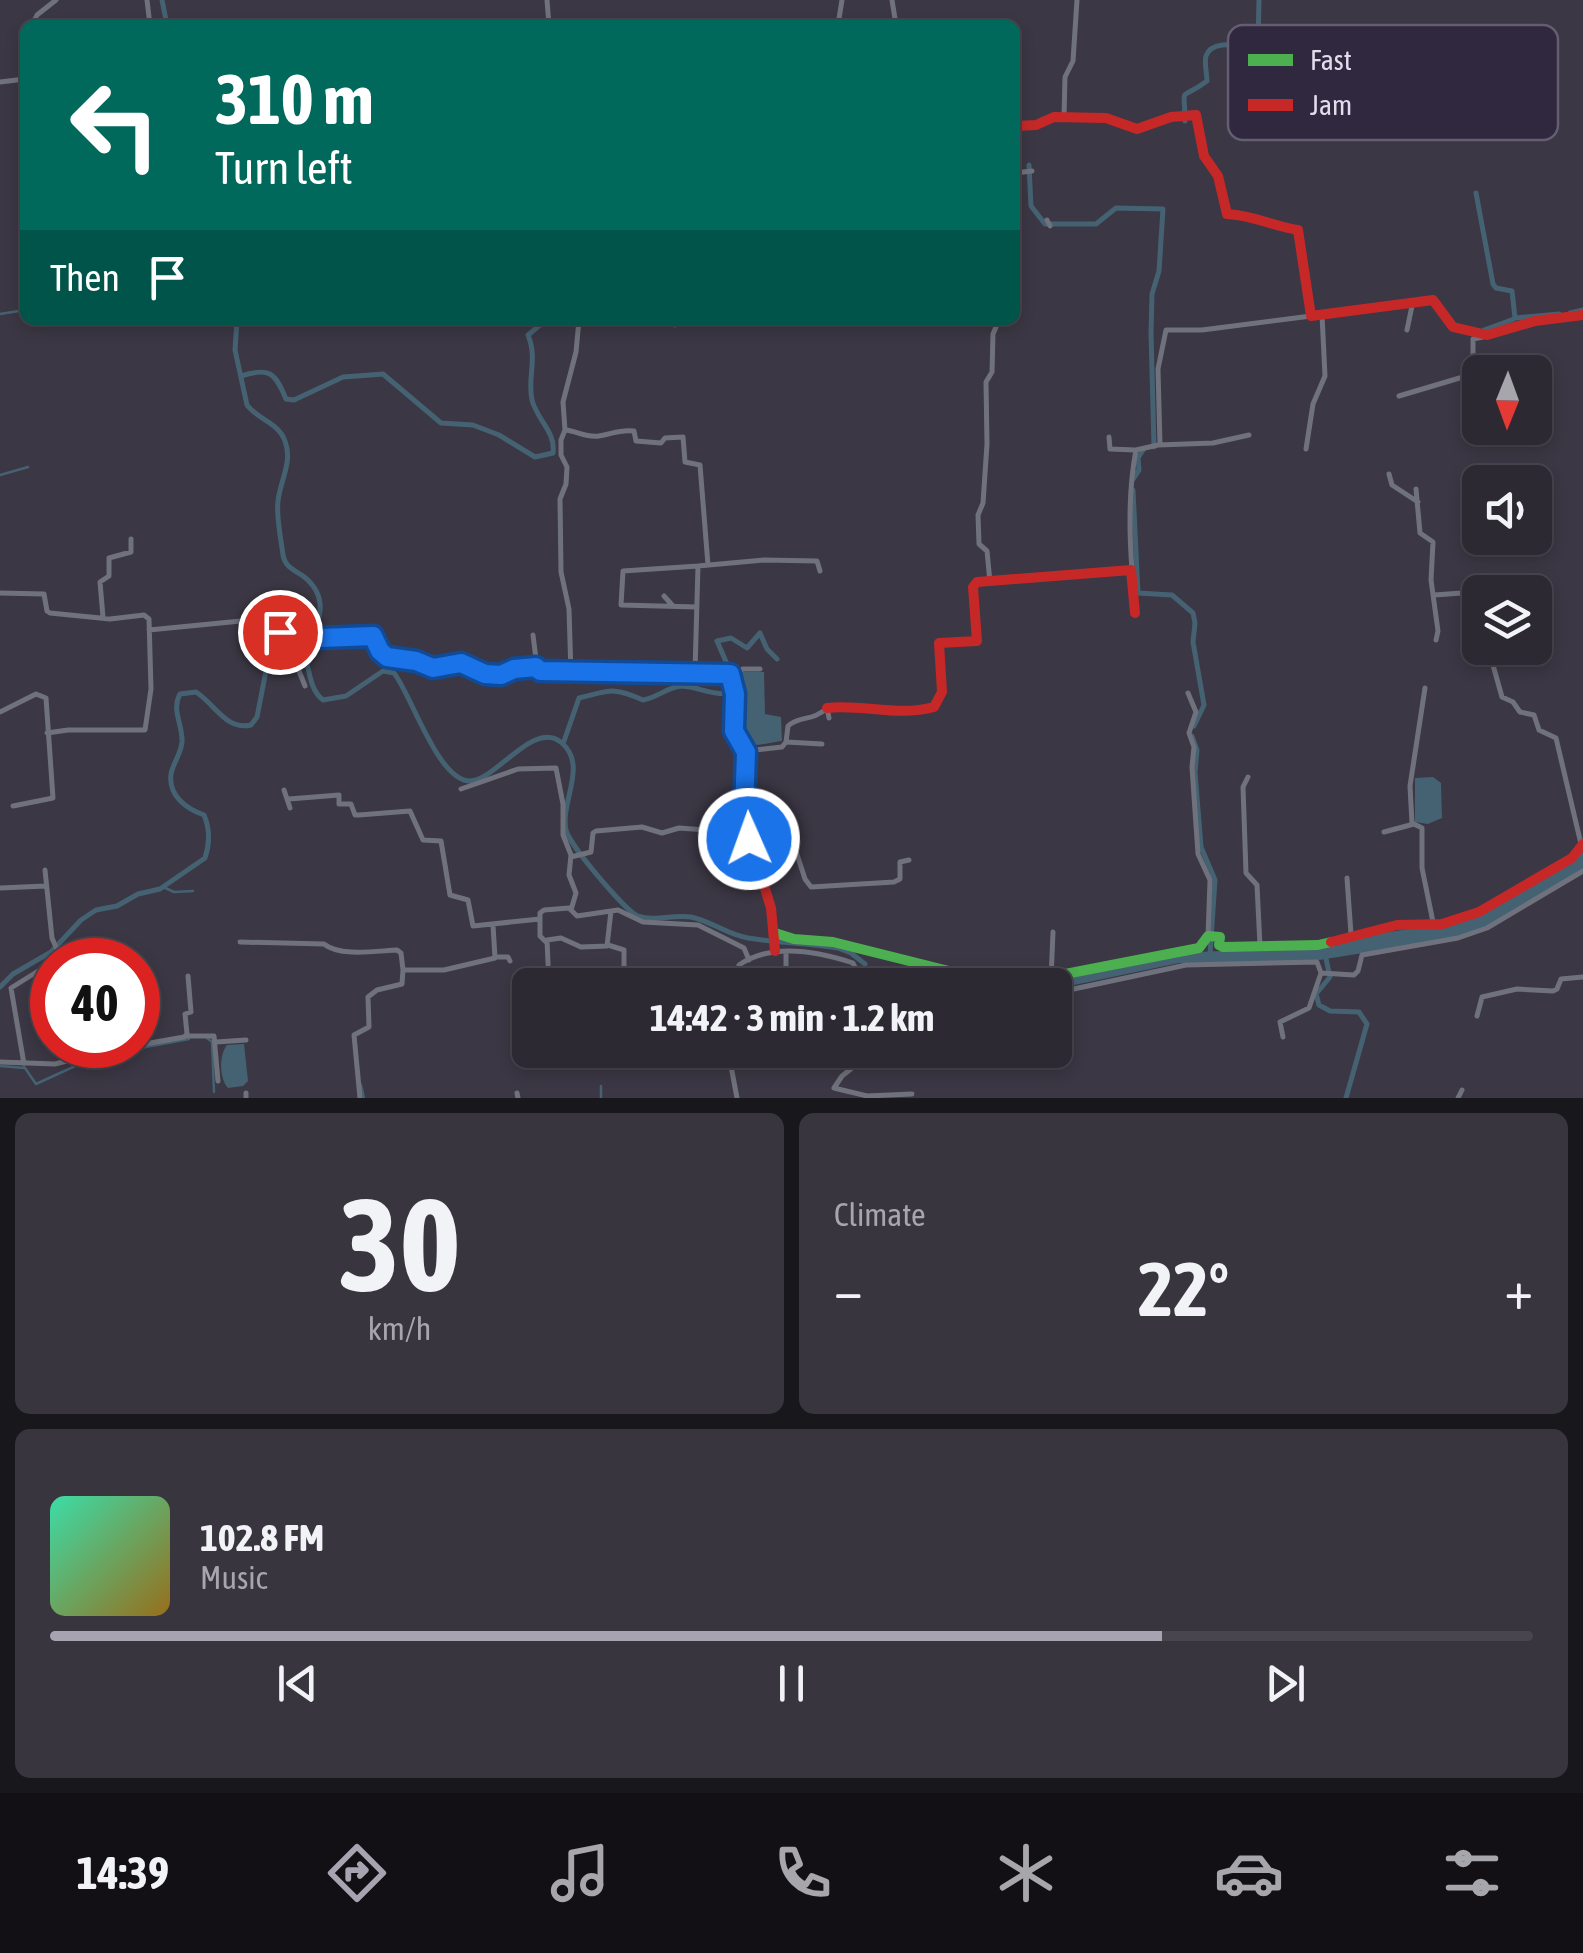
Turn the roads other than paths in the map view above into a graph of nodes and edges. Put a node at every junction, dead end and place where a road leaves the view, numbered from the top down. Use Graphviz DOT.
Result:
graph roads {
  1 [pos="56,0"];
  2 [pos="1077,0"];
  3 [pos="35,20"];
  4 [pos="1064,118"];
  5 [pos="1020,125"];
  6 [pos="1029,171"];
  7 [pos="1020,174"];
  8 [pos="1413,301"];
  9 [pos="1583,315"];
  10 [pos="1317,316"];
  11 [pos="579,325"];
  12 [pos="997,325"];
  13 [pos="1407,330"];
  14 [pos="1486,334"];
  15 [pos="1399,396"];
  16 [pos="565,430"];
  17 [pos="1249,435"];
  18 [pos="1109,436"];
  19 [pos="1159,445"];
  20 [pos="1306,449"];
  21 [pos="1135,450"];
  22 [pos="1390,474"];
  23 [pos="1416,489"];
  24 [pos="1418,502"];
  25 [pos="131,539"];
  26 [pos="708,565"];
  27 [pos="698,566"];
  28 [pos="1132,570"];
  29 [pos="820,571"];
  30 [pos="990,582"];
  31 [pos="0,592"];
  32 [pos="1434,595"];
  33 [pos="664,596"];
  34 [pos="673,606"];
  35 [pos="697,607"];
  36 [pos="1135,613"];
  37 [pos="103,617"];
  38 [pos="148,630"];
  39 [pos="294,632"];
  40 [pos="533,635"];
  41 [pos="1436,640"];
  42 [pos="536,667"];
  43 [pos="760,669"];
  44 [pos="570,674"];
  45 [pos="695,674"];
  46 [pos="732,675"];
  47 [pos="306,686"];
  48 [pos="1425,688"];
  49 [pos="1188,693"];
  50 [pos="0,712"];
  51 [pos="828,713"];
  52 [pos="47,733"];
  53 [pos="786,742"];
  54 [pos="822,744"];
  55 [pos="746,752"];
  56 [pos="1248,777"];
  57 [pos="284,790"];
  58 [pos="461,790"];
  59 [pos="290,799"];
  60 [pos="13,806"];
  61 [pos="290,808"];
  62 [pos="1414,824"];
  63 [pos="746,827"];
  64 [pos="1384,832"];
  65 [pos="1582,844"];
  66 [pos="571,857"];
  67 [pos="910,860"];
  68 [pos="46,870"];
  69 [pos="1583,871"];
  70 [pos="1347,878"];
  71 [pos="46,886"];
  72 [pos="0,888"];
  73 [pos="571,910"];
  74 [pos="611,911"];
  75 [pos="540,919"];
  76 [pos="1434,925"];
  77 [pos="493,926"];
  78 [pos="1053,932"];
  79 [pos="1351,934"];
  80 [pos="1212,936"];
  81 [pos="240,942"];
  82 [pos="546,942"];
  83 [pos="608,945"];
  84 [pos="778,945"];
  85 [pos="1260,947"];
  86 [pos="495,956"];
  87 [pos="749,960"];
  88 [pos="510,961"];
  89 [pos="548,968"];
  90 [pos="624,968"];
  91 [pos="739,968"];
  92 [pos="783,968"];
  93 [pos="856,968"];
  94 [pos="939,968"];
  95 [pos="1051,968"];
  96 [pos="403,970"];
  97 [pos="1323,973"];
  98 [pos="1072,974"];
  99 [pos="188,976"];
  100 [pos="1583,977"];
  101 [pos="1072,989"];
  102 [pos="1477,1016"];
  103 [pos="187,1036"];
  104 [pos="1282,1037"];
  105 [pos="246,1040"];
  106 [pos="216,1042"];
  107 [pos="0,1062"];
  108 [pos="24,1064"];
  109 [pos="731,1068"];
  110 [pos="852,1068"];
  111 [pos="218,1082"];
  112 [pos="1462,1090"];
  113 [pos="912,1094"];
  114 [pos="881,1097"];
  115 [pos="360,1098"];
  116 [pos="737,1098"];
  117 [pos="1458,1098"];
  1 -- 3 [label="street"];
  2 -- 4 [label="street"];
  4 -- 5 [label="street"];
  4 -- 10 [label="street"];
  6 -- 7 [label="street"];
  8 -- 10 [label="street"];
  8 -- 13 [label="street"];
  8 -- 14 [label="street"];
  9 -- 14 [label="street"];
  10 -- 19 [label="street"];
  10 -- 20 [label="street"];
  11 -- 16 [label="street"];
  12 -- 30 [label="street"];
  14 -- 15 [label="street"];
  16 -- 26 [label="street"];
  16 -- 44 [label="street"];
  17 -- 19 [label="street"];
  18 -- 21 [label="street"];
  19 -- 21 [label="street"];
  21 -- 28 [label="street"];
  22 -- 24 [label="street"];
  23 -- 24 [label="street"];
  24 -- 32 [label="street"];
  25 -- 37 [label="street"];
  26 -- 27 [label="street"];
  26 -- 29 [label="street"];
  27 -- 34 [label="street"];
  27 -- 35 [label="street"];
  28 -- 30 [label="street"];
  28 -- 36 [label="street"];
  30 -- 51 [label="street"];
  31 -- 37 [label="street"];
  32 -- 41 [label="street"];
  32 -- 65 [label="street"];
  33 -- 34 [label="street"];
  34 -- 35 [label="street"];
  35 -- 45 [label="street"];
  37 -- 38 [label="street"];
  38 -- 39 [label="street"];
  38 -- 52 [label="street"];
  39 -- 42 [label="street"];
  39 -- 47 [label="street"];
  40 -- 42 [label="street"];
  42 -- 44 [label="street"];
  43 -- 46 [label="street"];
  44 -- 45 [label="street"];
  45 -- 46 [label="street"];
  46 -- 55 [label="street"];
  48 -- 62 [label="street"];
  49 -- 80 [label="street"];
  50 -- 52 [label="street"];
  51 -- 53 [label="street"];
  52 -- 60 [label="street"];
  53 -- 54 [label="street"];
  53 -- 55 [label="street"];
  55 -- 63 [label="street"];
  56 -- 85 [label="street"];
  57 -- 59 [label="street"];
  58 -- 66 [label="street"];
  59 -- 61 [label="street"];
  59 -- 77 [label="street"];
  62 -- 64 [label="street"];
  62 -- 76 [label="street"];
  63 -- 66 [label="street"];
  63 -- 67 [label="street"];
  63 -- 84 [label="street"];
  65 -- 76 [label="street"];
  66 -- 73 [label="street"];
  68 -- 71 [label="street"];
  69 -- 97 [label="street"];
  70 -- 79 [label="street"];
  71 -- 72 [label="street"];
  71 -- 108 [label="street"];
  73 -- 74 [label="street"];
  73 -- 75 [label="street"];
  74 -- 83 [label="street"];
  74 -- 87 [label="street"];
  75 -- 77 [label="street"];
  75 -- 82 [label="street"];
  76 -- 79 [label="street"];
  77 -- 86 [label="street"];
  78 -- 95 [label="street"];
  79 -- 85 [label="street"];
  80 -- 85 [label="street"];
  80 -- 98 [label="street"];
  81 -- 96 [label="street"];
  82 -- 83 [label="street"];
  82 -- 89 [label="street"];
  83 -- 90 [label="street"];
  84 -- 87 [label="street"];
  84 -- 92 [label="street"];
  84 -- 93 [label="street"];
  84 -- 94 [label="street"];
  86 -- 88 [label="street"];
  86 -- 96 [label="street"];
  87 -- 91 [label="street"];
  96 -- 115 [label="street"];
  97 -- 101 [label="street"];
  97 -- 104 [label="street"];
  99 -- 103 [label="street"];
  100 -- 102 [label="street"];
  103 -- 106 [label="street"];
  103 -- 108 [label="street"];
  105 -- 106 [label="street"];
  106 -- 111 [label="street"];
  107 -- 108 [label="street"];
  109 -- 116 [label="street"];
  110 -- 114 [label="street"];
  112 -- 117 [label="street"];
  113 -- 114 [label="street"];
}
